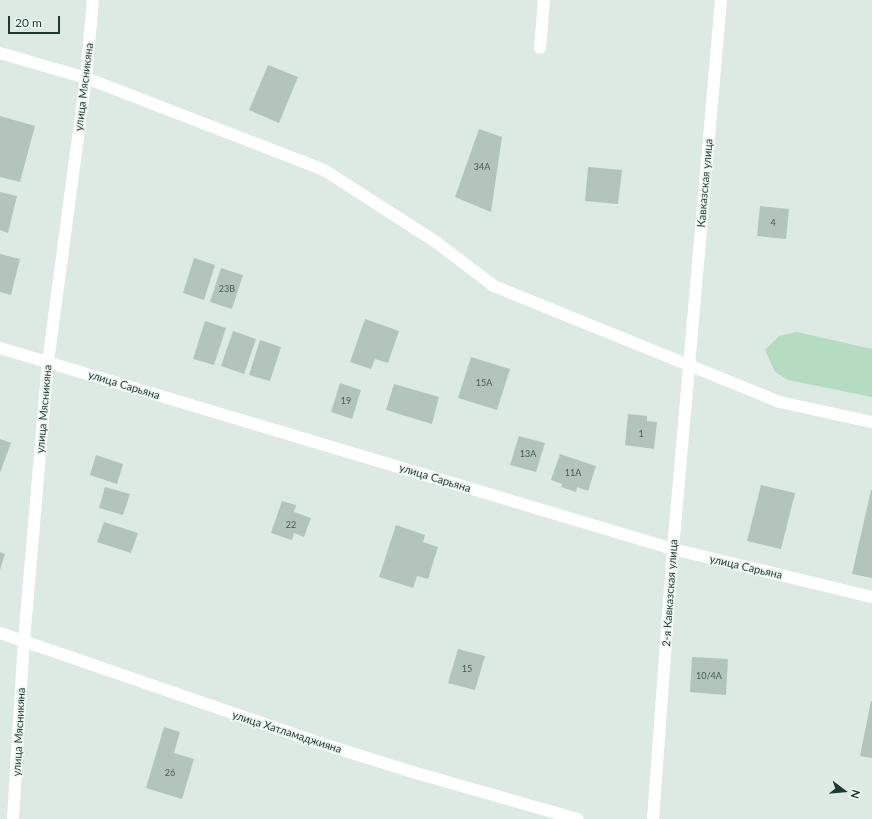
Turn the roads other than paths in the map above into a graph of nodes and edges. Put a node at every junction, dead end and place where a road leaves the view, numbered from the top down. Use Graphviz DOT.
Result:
graph roads {
  1 [pos="93,0"];
  2 [pos="544,0"];
  3 [pos="721,0"];
  4 [pos="540,48"];
  5 [pos="0,53"];
  6 [pos="86,78"];
  7 [pos="0,348"];
  8 [pos="48,362"];
  9 [pos="688,366"];
  10 [pos="872,422"];
  11 [pos="673,549"];
  12 [pos="872,597"];
  13 [pos="0,633"];
  14 [pos="24,641"];
  15 [pos="13,819"];
  16 [pos="578,819"];
  17 [pos="653,819"];
  1 -- 6 [label="street, улица Мясникяна"];
  2 -- 4 [label="street"];
  3 -- 9 [label="street, Кавказская улица"];
  5 -- 6 [label="street"];
  6 -- 8 [label="street, улица Мясникяна"];
  6 -- 9 [label="street"];
  7 -- 8 [label="street, улица Сарьяна"];
  8 -- 11 [label="street, улица Сарьяна"];
  8 -- 14 [label="street, улица Мясникяна"];
  9 -- 10 [label="street"];
  9 -- 11 [label="street, 2-я Кавказская улица"];
  11 -- 12 [label="street, улица Сарьяна"];
  11 -- 17 [label="street, 2-я Кавказская улица"];
  13 -- 14 [label="street, улица Хатламаджияна"];
  14 -- 15 [label="street, улица Мясникяна"];
  14 -- 16 [label="street, улица Хатламаджияна"];
}
